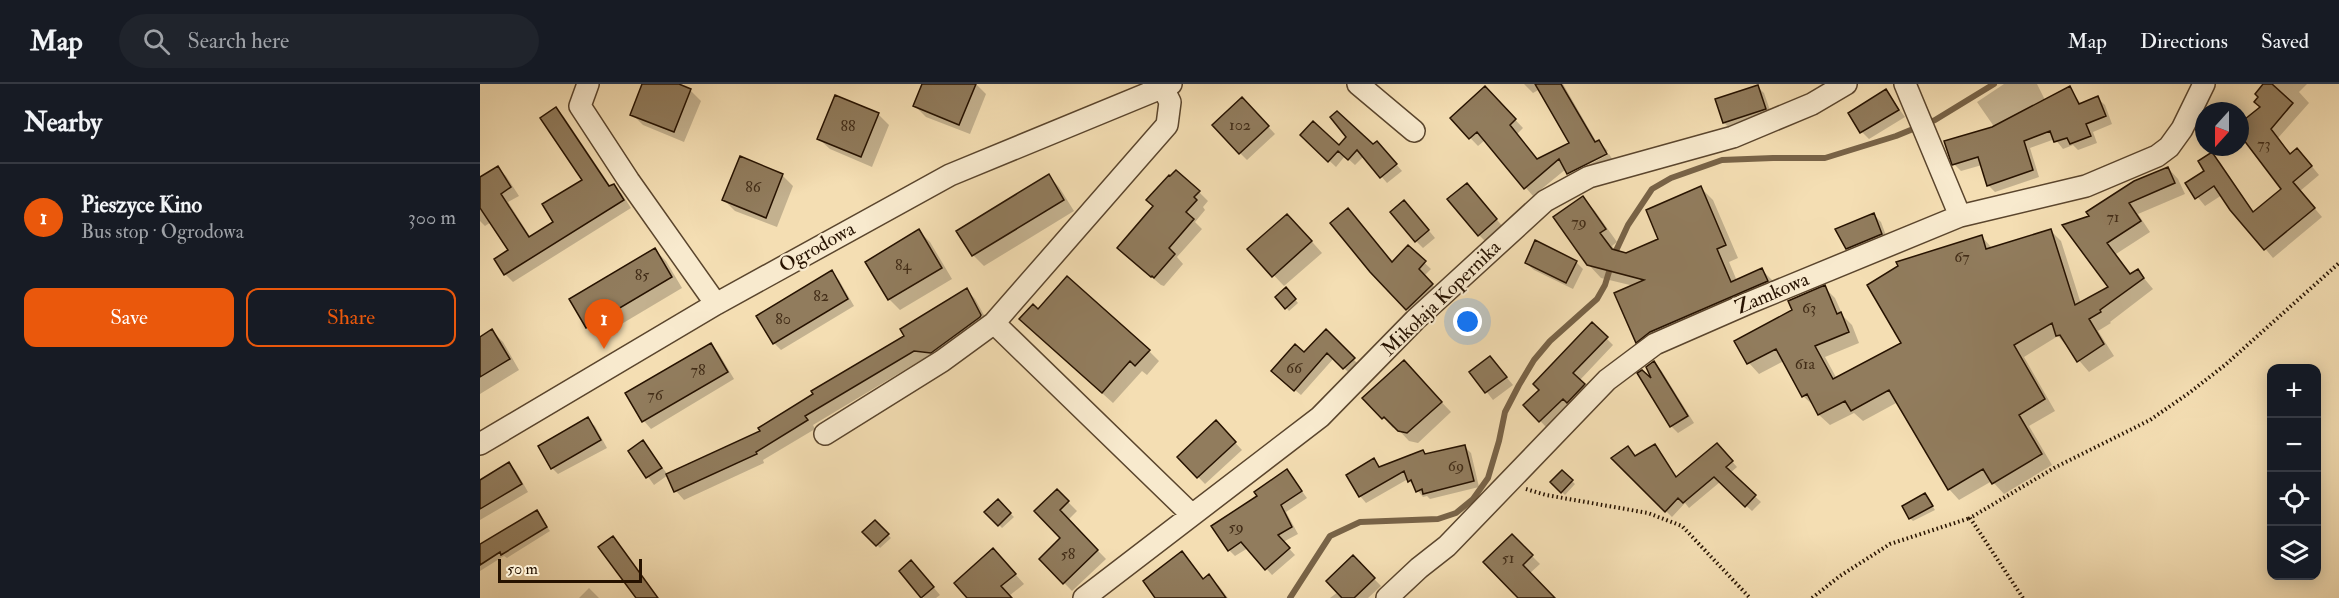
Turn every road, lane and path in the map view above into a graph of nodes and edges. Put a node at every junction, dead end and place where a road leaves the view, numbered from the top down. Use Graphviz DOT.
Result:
graph roads {
  1 [pos="588,84"];
  2 [pos="1358,84"];
  3 [pos="1846,84"];
  4 [pos="1905,84"];
  5 [pos="2204,84"];
  6 [pos="1153,88"];
  7 [pos="1414,131"];
  8 [pos="1960,216"];
  9 [pos="2339,263"];
  10 [pos="716,304"];
  11 [pos="994,323"];
  12 [pos="825,434"];
  13 [pos="480,444"];
  14 [pos="1512,478"];
  15 [pos="1191,514"];
  16 [pos="1970,518"];
  17 [pos="1084,598"];
  18 [pos="1387,598"];
  19 [pos="1750,598"];
  20 [pos="1812,598"];
  21 [pos="2023,598"];
  1 -- 10 [label="street"];
  2 -- 7 [label="street"];
  3 -- 15 [label="street, Mikołaja Kopernika"];
  4 -- 8 [label="street"];
  5 -- 8 [label="street, Zamkowa"];
  6 -- 10 [label="street, Ogrodowa"];
  6 -- 11 [label="street"];
  8 -- 14 [label="street, Zamkowa"];
  9 -- 16 [label="path"];
  10 -- 13 [label="street, Ogrodowa"];
  11 -- 12 [label="street"];
  11 -- 15 [label="street"];
  14 -- 18 [label="street, Zamkowa"];
  14 -- 19 [label="path"];
  15 -- 17 [label="street, Mikołaja Kopernika"];
  16 -- 20 [label="path"];
  16 -- 21 [label="path"];
}
